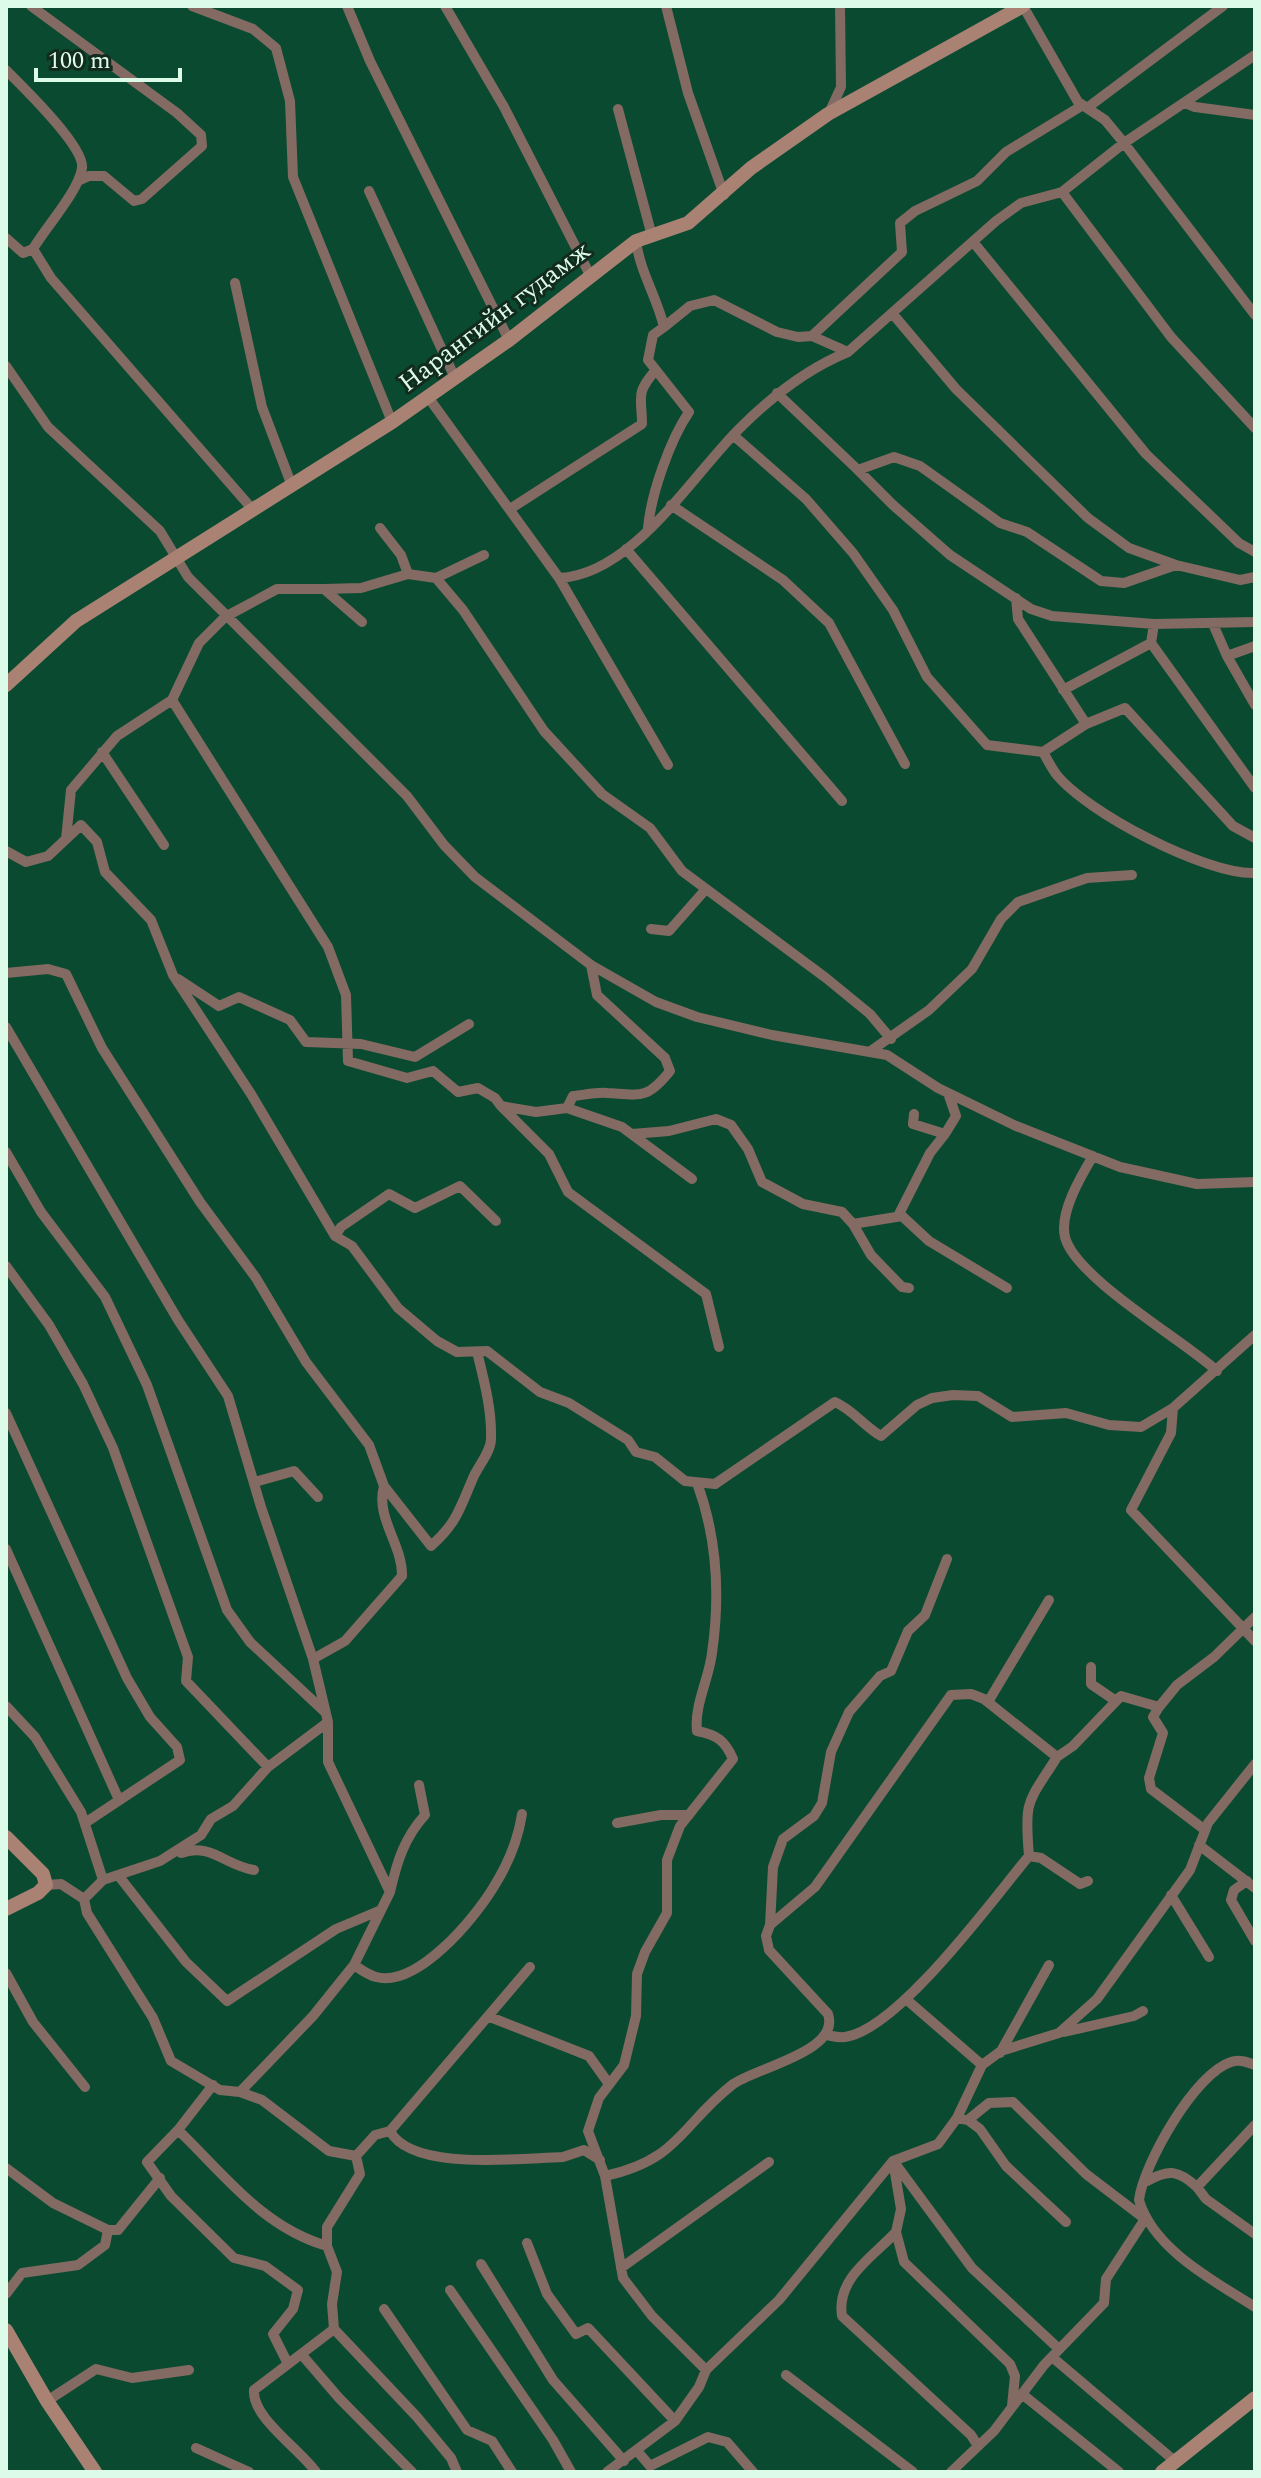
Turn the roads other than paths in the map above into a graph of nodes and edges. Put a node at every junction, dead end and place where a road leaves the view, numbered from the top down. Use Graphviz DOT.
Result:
graph roads {
  1 [pos="31,6"];
  2 [pos="192,6"];
  3 [pos="347,6"];
  4 [pos="445,6"];
  5 [pos="666,6"];
  6 [pos="840,6"];
  7 [pos="1023,6"];
  8 [pos="1223,6"];
  9 [pos="1255,55"];
  10 [pos="6,70"];
  11 [pos="1185,103"];
  12 [pos="1085,107"];
  13 [pos="618,109"];
  14 [pos="828,114"];
  15 [pos="1255,115"];
  16 [pos="1124,143"];
  17 [pos="78,181"];
  18 [pos="369,191"];
  19 [pos="1062,192"];
  20 [pos="724,195"];
  21 [pos="652,236"];
  22 [pos="6,238"];
  23 [pos="636,241"];
  24 [pos="974,243"];
  25 [pos="33,249"];
  26 [pos="590,275"];
  27 [pos="235,283"];
  28 [pos="892,313"];
  29 [pos="1255,315"];
  30 [pos="664,327"];
  31 [pos="812,336"];
  32 [pos="509,340"];
  33 [pos="848,352"];
  34 [pos="6,366"];
  35 [pos="655,371"];
  36 [pos="455,378"];
  37 [pos="777,393"];
  38 [pos="428,397"];
  39 [pos="392,422"];
  40 [pos="1255,428"];
  41 [pos="733,435"];
  42 [pos="858,470"];
  43 [pos="292,486"];
  44 [pos="671,505"];
  45 [pos="510,509"];
  46 [pos="254,511"];
  47 [pos="380,528"];
  48 [pos="648,528"];
  49 [pos="626,549"];
  50 [pos="1255,552"];
  51 [pos="484,555"];
  52 [pos="178,559"];
  53 [pos="1176,565"];
  54 [pos="408,574"];
  55 [pos="1255,577"];
  56 [pos="436,578"];
  57 [pos="559,578"];
  58 [pos="324,589"];
  59 [pos="1016,598"];
  60 [pos="225,617"];
  61 [pos="362,622"];
  62 [pos="1255,622"];
  63 [pos="1154,624"];
  64 [pos="1213,624"];
  65 [pos="1151,643"];
  66 [pos="1255,646"];
  67 [pos="1227,656"];
  68 [pos="6,685"];
  69 [pos="1063,690"];
  70 [pos="172,700"];
  71 [pos="1255,705"];
  72 [pos="1086,724"];
  73 [pos="102,752"];
  74 [pos="1043,752"];
  75 [pos="905,764"];
  76 [pos="668,765"];
  77 [pos="1255,788"];
  78 [pos="842,801"];
  79 [pos="1255,838"];
  80 [pos="66,839"];
  81 [pos="164,845"];
  82 [pos="6,851"];
  83 [pos="1255,873"];
  84 [pos="1132,875"];
  85 [pos="706,889"];
  86 [pos="651,929"];
  87 [pos="591,965"];
  88 [pos="6,973"];
  89 [pos="173,975"];
  90 [pos="469,1024"];
  91 [pos="6,1027"];
  92 [pos="891,1039"];
  93 [pos="345,1044"];
  94 [pos="872,1050"];
  95 [pos="948,1093"];
  96 [pos="501,1106"];
  97 [pos="567,1108"];
  98 [pos="914,1114"];
  99 [pos="632,1134"];
  100 [pos="945,1134"];
  101 [pos="6,1152"];
  102 [pos="1093,1156"];
  103 [pos="692,1179"];
  104 [pos="1255,1182"];
  105 [pos="898,1216"];
  106 [pos="496,1221"];
  107 [pos="853,1224"];
  108 [pos="335,1236"];
  109 [pos="6,1266"];
  110 [pos="909,1288"];
  111 [pos="1007,1288"];
  112 [pos="1255,1335"];
  113 [pos="719,1347"];
  114 [pos="477,1352"];
  115 [pos="1217,1371"];
  116 [pos="1173,1408"];
  117 [pos="6,1413"];
  118 [pos="255,1482"];
  119 [pos="697,1483"];
  120 [pos="384,1486"];
  121 [pos="318,1497"];
  122 [pos="6,1549"];
  123 [pos="947,1559"];
  124 [pos="1049,1600"];
  125 [pos="1255,1617"];
  126 [pos="1241,1629"];
  127 [pos="1255,1641"];
  128 [pos="313,1659"];
  129 [pos="1091,1667"];
  130 [pos="1116,1701"];
  131 [pos="988,1702"];
  132 [pos="6,1706"];
  133 [pos="1159,1707"];
  134 [pos="326,1717"];
  135 [pos="1057,1757"];
  136 [pos="1255,1764"];
  137 [pos="268,1767"];
  138 [pos="419,1785"];
  139 [pos="119,1800"];
  140 [pos="522,1814"];
  141 [pos="689,1815"];
  142 [pos="85,1823"];
  143 [pos="617,1823"];
  144 [pos="1205,1830"];
  145 [pos="6,1837"];
  146 [pos="1199,1845"];
  147 [pos="1029,1856"];
  148 [pos="160,1861"];
  149 [pos="254,1870"];
  150 [pos="118,1875"];
  151 [pos="103,1880"];
  152 [pos="1088,1881"];
  153 [pos="1251,1884"];
  154 [pos="46,1885"];
  155 [pos="390,1892"];
  156 [pos="1171,1895"];
  157 [pos="84,1899"];
  158 [pos="7,1907"];
  159 [pos="381,1910"];
  160 [pos="770,1925"];
  161 [pos="1255,1941"];
  162 [pos="1209,1957"];
  163 [pos="354,1965"];
  164 [pos="1049,1965"];
  165 [pos="530,1967"];
  166 [pos="6,1973"];
  167 [pos="907,2000"];
  168 [pos="1143,2011"];
  169 [pos="490,2017"];
  170 [pos="1059,2033"];
  171 [pos="826,2035"];
  172 [pos="1000,2053"];
  173 [pos="982,2065"];
  174 [pos="1255,2065"];
  175 [pos="609,2084"];
  176 [pos="213,2085"];
  177 [pos="85,2087"];
  178 [pos="240,2092"];
  179 [pos="962,2119"];
  180 [pos="1255,2125"];
  181 [pos="178,2130"];
  182 [pos="390,2131"];
  183 [pos="356,2156"];
  184 [pos="600,2160"];
  185 [pos="893,2161"];
  186 [pos="769,2162"];
  187 [pos="6,2168"];
  188 [pos="605,2176"];
  189 [pos="160,2178"];
  190 [pos="1146,2182"];
  191 [pos="1197,2187"];
  192 [pos="1145,2219"];
  193 [pos="1066,2222"];
  194 [pos="108,2230"];
  195 [pos="896,2232"];
  196 [pos="1255,2234"];
  197 [pos="527,2243"];
  198 [pos="327,2246"];
  199 [pos="481,2264"];
  200 [pos="621,2268"];
  201 [pos="450,2290"];
  202 [pos="6,2294"];
  203 [pos="1255,2307"];
  204 [pos="384,2309"];
  205 [pos="334,2329"];
  206 [pos="6,2330"];
  207 [pos="1056,2353"];
  208 [pos="302,2355"];
  209 [pos="288,2364"];
  210 [pos="189,2370"];
  211 [pos="706,2370"];
  212 [pos="786,2375"];
  213 [pos="1022,2394"];
  214 [pos="1255,2398"];
  215 [pos="47,2401"];
  216 [pos="1012,2408"];
  217 [pos="675,2421"];
  218 [pos="978,2446"];
  219 [pos="196,2448"];
  220 [pos="638,2452"];
  221 [pos="624,2461"];
  222 [pos="1176,2462"];
  223 [pos="649,2469"];
  224 [pos="95,2472"];
  225 [pos="249,2472"];
  226 [pos="316,2472"];
  227 [pos="412,2472"];
  228 [pos="457,2472"];
  229 [pos="512,2472"];
  230 [pos="571,2472"];
  231 [pos="607,2472"];
  232 [pos="753,2472"];
  233 [pos="913,2472"];
  234 [pos="951,2472"];
  235 [pos="1119,2472"];
  236 [pos="1162,2472"];
  1 -- 17 [label="street"];
  2 -- 39 [label="street"];
  3 -- 32 [label="street"];
  4 -- 26 [label="street"];
  5 -- 20 [label="street"];
  6 -- 14 [label="street"];
  7 -- 12 [label="street"];
  7 -- 14 [label="main road, Нарангийн гудамж"];
  8 -- 12 [label="street"];
  9 -- 11 [label="street"];
  10 -- 17 [label="street"];
  11 -- 15 [label="street"];
  11 -- 16 [label="street"];
  12 -- 16 [label="street"];
  12 -- 31 [label="street"];
  13 -- 21 [label="street"];
  14 -- 20 [label="main road, Нарангийн гудамж"];
  16 -- 19 [label="street"];
  16 -- 29 [label="street"];
  17 -- 25 [label="street"];
  18 -- 36 [label="street"];
  19 -- 24 [label="street"];
  19 -- 40 [label="street"];
  20 -- 21 [label="main road, Нарангийн гудамж"];
  21 -- 23 [label="main road, Нарангийн гудамж"];
  22 -- 25 [label="street"];
  23 -- 26 [label="main road, Нарангийн гудамж"];
  23 -- 30 [label="street"];
  24 -- 28 [label="street"];
  24 -- 50 [label="street"];
  25 -- 46 [label="street"];
  26 -- 32 [label="main road, Нарангийн гудамж"];
  27 -- 43 [label="street"];
  28 -- 33 [label="street"];
  28 -- 53 [label="street"];
  30 -- 31 [label="street"];
  30 -- 35 [label="street"];
  31 -- 33 [label="street"];
  32 -- 36 [label="main road, Нарангийн гудамж"];
  33 -- 37 [label="street"];
  34 -- 52 [label="street"];
  35 -- 45 [label="street"];
  35 -- 48 [label="street"];
  36 -- 38 [label="main road, Нарангийн гудамж"];
  37 -- 41 [label="street"];
  37 -- 42 [label="street"];
  38 -- 39 [label="main road, Нарангийн гудамж"];
  38 -- 45 [label="street"];
  39 -- 43 [label="main road, Нарангийн гудамж"];
  41 -- 44 [label="street"];
  41 -- 74 [label="street"];
  42 -- 53 [label="street"];
  42 -- 59 [label="street"];
  43 -- 46 [label="main road, Нарангийн гудамж"];
  44 -- 48 [label="street"];
  44 -- 75 [label="street"];
  45 -- 57 [label="street"];
  46 -- 52 [label="main road, Нарангийн гудамж"];
  47 -- 54 [label="street"];
  48 -- 49 [label="street"];
  49 -- 57 [label="street"];
  49 -- 78 [label="street"];
  51 -- 56 [label="street"];
  52 -- 60 [label="street"];
  52 -- 68 [label="main road, Нарангийн гудамж"];
  53 -- 55 [label="street"];
  54 -- 56 [label="street"];
  54 -- 58 [label="street"];
  56 -- 85 [label="street"];
  57 -- 76 [label="street"];
  58 -- 60 [label="street"];
  58 -- 61 [label="street"];
  59 -- 63 [label="street"];
  59 -- 69 [label="street"];
  60 -- 70 [label="street"];
  60 -- 87 [label="street"];
  62 -- 64 [label="street"];
  63 -- 64 [label="street"];
  63 -- 65 [label="street"];
  64 -- 67 [label="street"];
  65 -- 69 [label="street"];
  65 -- 77 [label="street"];
  66 -- 67 [label="street"];
  67 -- 71 [label="street"];
  69 -- 72 [label="street"];
  70 -- 73 [label="street"];
  70 -- 93 [label="street"];
  72 -- 74 [label="street"];
  72 -- 79 [label="street"];
  73 -- 80 [label="street"];
  73 -- 81 [label="street"];
  74 -- 83 [label="street"];
  80 -- 82 [label="street"];
  80 -- 89 [label="street"];
  84 -- 92 [label="street"];
  85 -- 86 [label="street"];
  85 -- 92 [label="street"];
  87 -- 94 [label="street"];
  87 -- 97 [label="street"];
  88 -- 120 [label="street"];
  89 -- 93 [label="street"];
  89 -- 108 [label="street"];
  90 -- 93 [label="street"];
  91 -- 118 [label="street"];
  92 -- 94 [label="street"];
  93 -- 96 [label="street"];
  94 -- 95 [label="street"];
  95 -- 100 [label="street"];
  95 -- 102 [label="street"];
  96 -- 97 [label="street"];
  96 -- 113 [label="street"];
  97 -- 99 [label="street"];
  98 -- 100 [label="street"];
  99 -- 103 [label="street"];
  99 -- 107 [label="street"];
  100 -- 105 [label="street"];
  101 -- 134 [label="street"];
  102 -- 104 [label="street"];
  102 -- 115 [label="street"];
  105 -- 107 [label="street"];
  105 -- 111 [label="street"];
  106 -- 108 [label="street"];
  107 -- 110 [label="street"];
  108 -- 114 [label="street"];
  109 -- 137 [label="street"];
  112 -- 115 [label="street"];
  114 -- 119 [label="street"];
  114 -- 120 [label="street"];
  115 -- 116 [label="street"];
  116 -- 119 [label="street"];
  116 -- 126 [label="street"];
  117 -- 139 [label="street"];
  118 -- 121 [label="street"];
  118 -- 128 [label="street"];
  119 -- 141 [label="street"];
  120 -- 128 [label="street"];
  122 -- 139 [label="street"];
  123 -- 160 [label="street"];
  124 -- 131 [label="street"];
  125 -- 126 [label="street"];
  126 -- 127 [label="street"];
  126 -- 133 [label="street"];
  128 -- 134 [label="street"];
  129 -- 130 [label="street"];
  130 -- 133 [label="street"];
  130 -- 135 [label="street"];
  131 -- 135 [label="street"];
  131 -- 160 [label="street"];
  132 -- 142 [label="street"];
  133 -- 144 [label="street"];
  134 -- 137 [label="street"];
  134 -- 155 [label="street"];
  135 -- 147 [label="street"];
  136 -- 144 [label="street"];
  137 -- 148 [label="street"];
  138 -- 155 [label="street"];
  139 -- 142 [label="street"];
  140 -- 163 [label="street"];
  141 -- 143 [label="street"];
  141 -- 175 [label="street"];
  142 -- 151 [label="street"];
  144 -- 146 [label="street"];
  145 -- 154 [label="main road"];
  146 -- 153 [label="street"];
  146 -- 156 [label="street"];
  147 -- 152 [label="street"];
  147 -- 167 [label="street"];
  148 -- 149 [label="street"];
  148 -- 150 [label="street"];
  150 -- 151 [label="street"];
  150 -- 159 [label="street"];
  151 -- 157 [label="street"];
  153 -- 161 [label="street"];
  154 -- 157 [label="street"];
  154 -- 158 [label="main road"];
  155 -- 159 [label="street"];
  156 -- 162 [label="street"];
  156 -- 170 [label="street"];
  157 -- 176 [label="street"];
  159 -- 163 [label="street"];
  160 -- 171 [label="street"];
  163 -- 178 [label="street"];
  164 -- 172 [label="street"];
  165 -- 169 [label="street"];
  166 -- 177 [label="street"];
  167 -- 171 [label="street"];
  167 -- 173 [label="street"];
  168 -- 170 [label="street"];
  169 -- 175 [label="street"];
  169 -- 182 [label="street"];
  170 -- 172 [label="street"];
  171 -- 188 [label="street"];
  172 -- 173 [label="street"];
  173 -- 179 [label="street"];
  174 -- 190 [label="street"];
  175 -- 184 [label="street"];
  176 -- 178 [label="street"];
  176 -- 181 [label="street"];
  178 -- 183 [label="street"];
  179 -- 185 [label="street"];
  179 -- 192 [label="street"];
  179 -- 193 [label="street"];
  180 -- 191 [label="street"];
  181 -- 189 [label="street"];
  181 -- 198 [label="street"];
  182 -- 183 [label="street"];
  182 -- 184 [label="street"];
  183 -- 198 [label="street"];
  184 -- 188 [label="street"];
  185 -- 195 [label="street"];
  185 -- 207 [label="street"];
  185 -- 211 [label="street"];
  186 -- 200 [label="street"];
  187 -- 194 [label="street"];
  188 -- 200 [label="street"];
  189 -- 194 [label="street"];
  189 -- 209 [label="street"];
  190 -- 191 [label="street"];
  190 -- 192 [label="street"];
  191 -- 196 [label="street"];
  192 -- 203 [label="street"];
  192 -- 207 [label="street"];
  194 -- 202 [label="street"];
  195 -- 216 [label="street"];
  195 -- 218 [label="street"];
  197 -- 217 [label="street"];
  198 -- 205 [label="street"];
  199 -- 221 [label="street"];
  200 -- 211 [label="street"];
  201 -- 230 [label="street"];
  204 -- 229 [label="street"];
  205 -- 208 [label="street"];
  205 -- 228 [label="street"];
  206 -- 215 [label="main road"];
  207 -- 213 [label="street"];
  207 -- 222 [label="street"];
  208 -- 209 [label="street"];
  208 -- 227 [label="street"];
  209 -- 226 [label="street"];
  210 -- 215 [label="street"];
  211 -- 217 [label="street"];
  212 -- 233 [label="street"];
  213 -- 216 [label="street"];
  213 -- 235 [label="street"];
  214 -- 222 [label="main road"];
  215 -- 224 [label="main road"];
  216 -- 218 [label="street"];
  217 -- 220 [label="street"];
  218 -- 234 [label="street"];
  219 -- 225 [label="street"];
  220 -- 221 [label="street"];
  220 -- 223 [label="street"];
  221 -- 231 [label="street"];
  222 -- 236 [label="main road"];
  223 -- 232 [label="street"];
}
